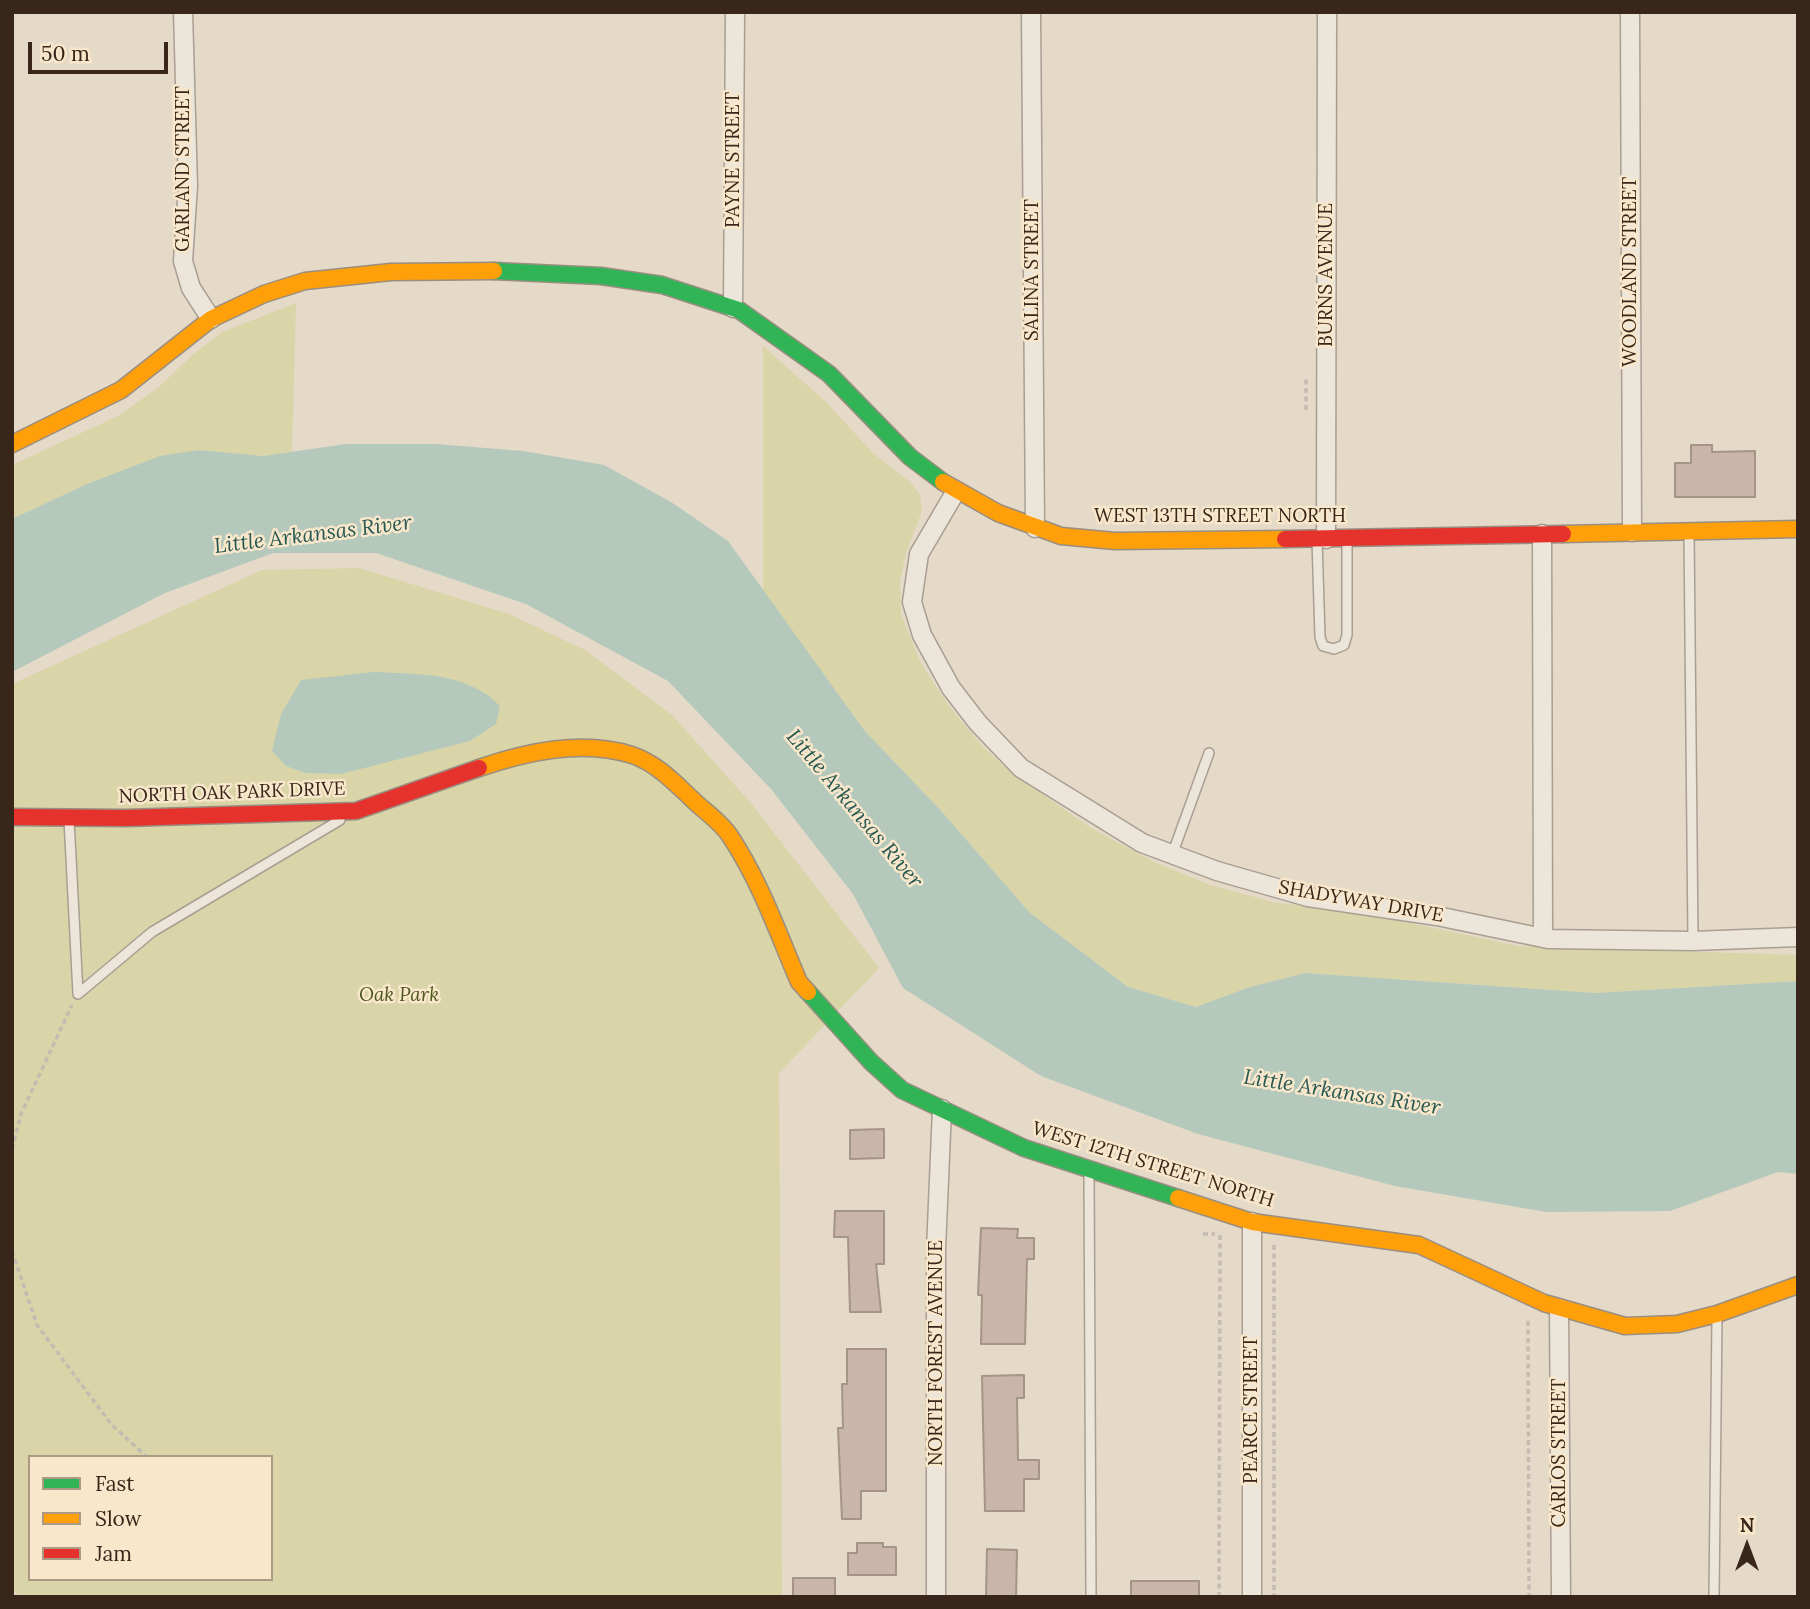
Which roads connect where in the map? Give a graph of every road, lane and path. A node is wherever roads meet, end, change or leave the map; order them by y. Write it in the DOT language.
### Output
graph roads {
  1 [pos="183,12"];
  2 [pos="735,12"];
  3 [pos="1031,12"];
  4 [pos="1327,12"];
  5 [pos="1630,12"];
  6 [pos="733,308"];
  7 [pos="211,319"];
  8 [pos="12,444"];
  9 [pos="956,491"];
  10 [pos="1035,528"];
  11 [pos="1798,529"];
  12 [pos="1689,531"];
  13 [pos="1632,533"];
  14 [pos="1542,534"];
  15 [pos="1346,538"];
  16 [pos="1322,539"];
  17 [pos="1209,753"];
  18 [pos="356,811"];
  19 [pos="12,817"];
  20 [pos="69,817"];
  21 [pos="1172,855"];
  22 [pos="1798,937"];
  23 [pos="1543,938"];
  24 [pos="1693,941"];
  25 [pos="78,993"];
  26 [pos="942,1109"];
  27 [pos="12,1149"];
  28 [pos="1089,1169"];
  29 [pos="1252,1230"];
  30 [pos="1203,1234"];
  31 [pos="1220,1234"];
  32 [pos="1285,1243"];
  33 [pos="12,1251"];
  34 [pos="1798,1286"];
  35 [pos="1559,1308"];
  36 [pos="1717,1314"];
  37 [pos="1520,1316"];
  38 [pos="1528,1321"];
  39 [pos="1534,1325"];
  40 [pos="145,1455"];
  41 [pos="936,1597"];
  42 [pos="1091,1597"];
  43 [pos="1219,1597"];
  44 [pos="1252,1597"];
  45 [pos="1274,1597"];
  46 [pos="1529,1597"];
  47 [pos="1561,1597"];
  48 [pos="1714,1597"];
  1 -- 7 [label="street, GARLAND STREET"];
  2 -- 6 [label="street, PAYNE STREET"];
  3 -- 10 [label="street, SALINA STREET"];
  4 -- 16 [label="street, BURNS AVENUE"];
  5 -- 13 [label="street, WOODLAND STREET"];
  6 -- 7 [label="street, WEST 13TH STREET NORTH"];
  6 -- 9 [label="street, WEST 13TH STREET NORTH"];
  7 -- 8 [label="street, WEST 13TH STREET NORTH"];
  9 -- 10 [label="street, WEST 13TH STREET NORTH"];
  9 -- 21 [label="street, SHADYWAY DRIVE"];
  10 -- 16 [label="street, WEST 13TH STREET NORTH"];
  11 -- 12 [label="street, WEST 13TH STREET NORTH"];
  12 -- 13 [label="street, WEST 13TH STREET NORTH"];
  12 -- 24 [label="lane"];
  13 -- 14 [label="street, WEST 13TH STREET NORTH"];
  14 -- 15 [label="street, WEST 13TH STREET NORTH"];
  14 -- 23 [label="street"];
  15 -- 16 [label="street, WEST 13TH STREET NORTH"];
  15 -- 16 [label="lane"];
  17 -- 21 [label="lane"];
  18 -- 20 [label="street, NORTH OAK PARK DRIVE"];
  18 -- 25 [label="lane"];
  18 -- 26 [label="street, NORTH OAK PARK DRIVE"];
  19 -- 20 [label="street, NORTH OAK PARK DRIVE"];
  20 -- 25 [label="lane"];
  21 -- 23 [label="street, SHADYWAY DRIVE"];
  22 -- 24 [label="street, SHADYWAY DRIVE"];
  23 -- 24 [label="street, SHADYWAY DRIVE"];
  25 -- 27 [label="path"];
  26 -- 28 [label="street, WEST 12TH STREET NORTH"];
  26 -- 41 [label="street, NORTH FOREST AVENUE"];
  28 -- 29 [label="street, WEST 12TH STREET NORTH"];
  28 -- 42 [label="lane"];
  29 -- 31 [label="path"];
  29 -- 35 [label="street, WEST 12TH STREET NORTH"];
  29 -- 44 [label="street, PEARCE STREET"];
  30 -- 31 [label="path"];
  31 -- 43 [label="path"];
  32 -- 45 [label="path"];
  33 -- 40 [label="path"];
  34 -- 36 [label="street, WEST 12TH STREET NORTH"];
  35 -- 36 [label="street, WEST 12TH STREET NORTH"];
  35 -- 47 [label="street, CARLOS STREET"];
  36 -- 48 [label="lane"];
  37 -- 38 [label="path"];
  38 -- 39 [label="path"];
  38 -- 46 [label="path"];
}
